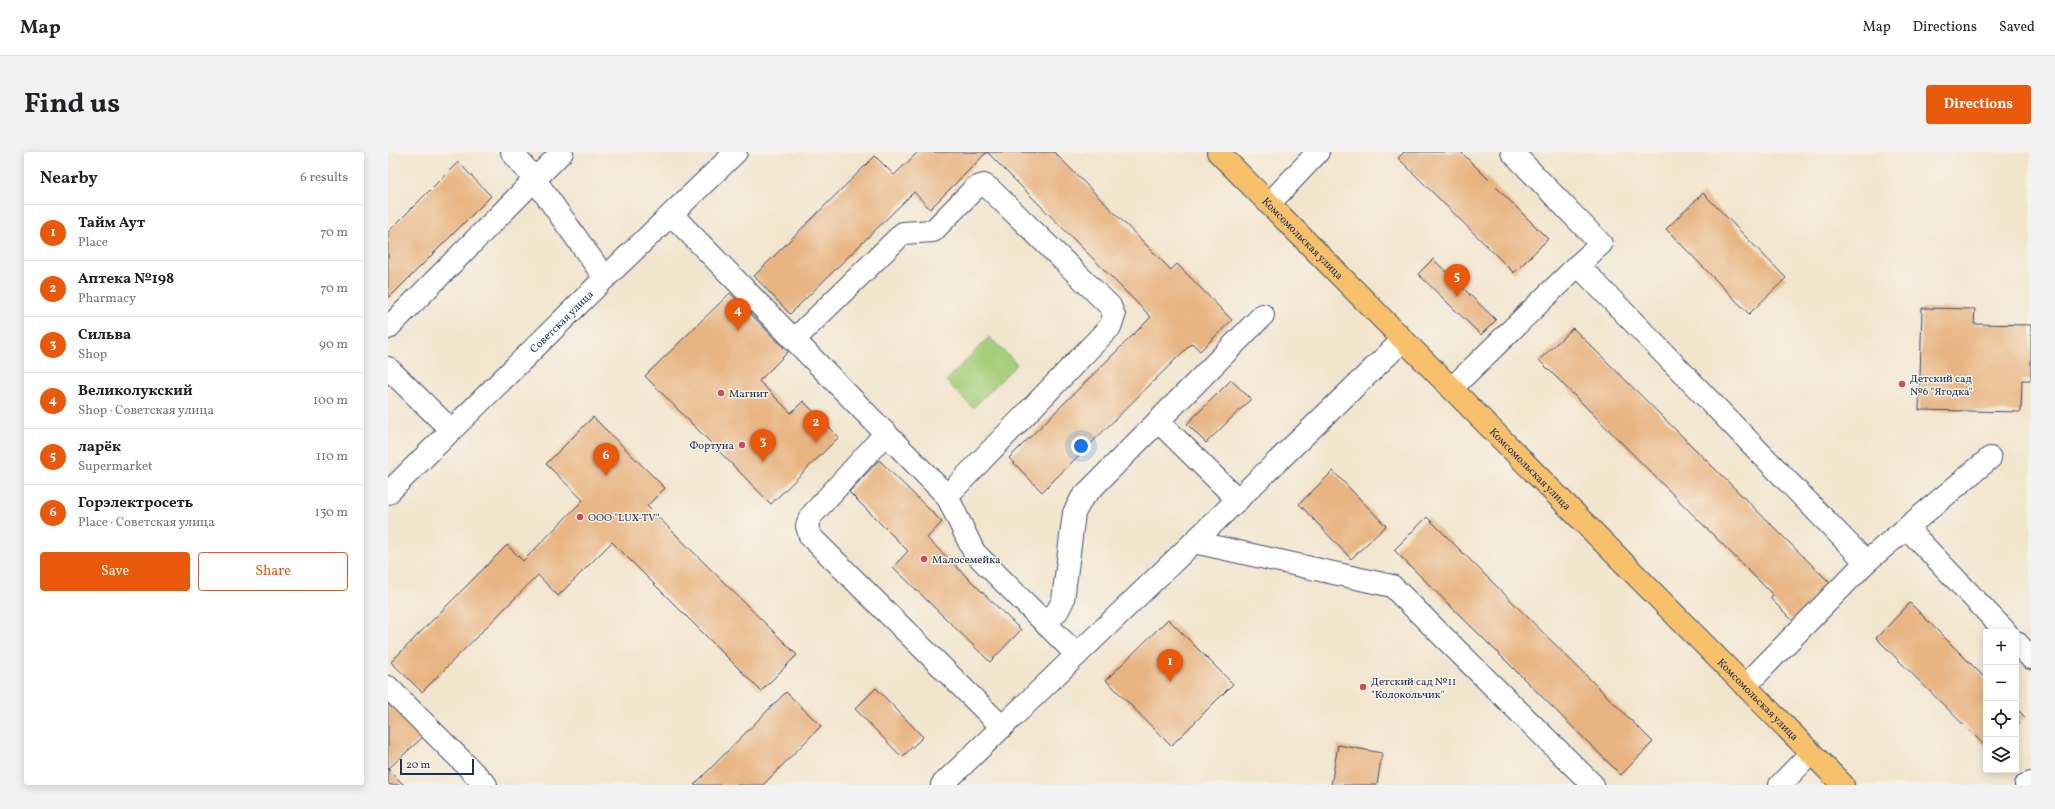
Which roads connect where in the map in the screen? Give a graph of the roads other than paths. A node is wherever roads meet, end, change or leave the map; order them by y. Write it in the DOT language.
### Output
graph roads {
  1 [pos="512,152"];
  2 [pos="562,152"];
  3 [pos="736,152"];
  4 [pos="1218,152"];
  5 [pos="1318,152"];
  6 [pos="1512,152"];
  7 [pos="535,180"];
  8 [pos="1269,204"];
  9 [pos="672,215"];
  10 [pos="1578,265"];
  11 [pos="605,278"];
  12 [pos="1263,315"];
  13 [pos="388,328"];
  14 [pos="795,339"];
  15 [pos="1403,340"];
  16 [pos="388,368"];
  17 [pos="1452,388"];
  18 [pos="1158,421"];
  19 [pos="451,430"];
  20 [pos="886,433"];
  21 [pos="1990,458"];
  22 [pos="388,493"];
  23 [pos="947,496"];
  24 [pos="1238,500"];
  25 [pos="1907,528"];
  26 [pos="1194,542"];
  27 [pos="1866,562"];
  28 [pos="1046,624"];
  29 [pos="2003,629"];
  30 [pos="2019,645"];
  31 [pos="1077,655"];
  32 [pos="2031,658"];
  33 [pos="1745,686"];
  34 [pos="388,688"];
  35 [pos="1002,727"];
  36 [pos="1811,753"];
  37 [pos="954,781"];
  38 [pos="2031,783"];
  39 [pos="486,785"];
  40 [pos="1593,785"];
  41 [pos="1780,785"];
  42 [pos="1842,785"];
  43 [pos="2026,785"];
  1 -- 7 [label="street"];
  2 -- 7 [label="street"];
  3 -- 9 [label="street, Советская улица"];
  4 -- 8 [label="main road, Комсомольская улица"];
  5 -- 8 [label="street"];
  6 -- 10 [label="street"];
  7 -- 11 [label="street"];
  7 -- 13 [label="street"];
  8 -- 15 [label="main road, Комсомольская улица"];
  9 -- 11 [label="street, Советская улица"];
  9 -- 14 [label="street"];
  10 -- 17 [label="street"];
  10 -- 27 [label="street"];
  11 -- 19 [label="street, Советская улица"];
  12 -- 18 [label="street"];
  14 -- 20 [label="street"];
  14 -- 23 [label="street"];
  15 -- 17 [label="main road, Комсомольская улица"];
  15 -- 24 [label="street"];
  16 -- 19 [label="street"];
  17 -- 33 [label="main road, Комсомольская улица"];
  18 -- 24 [label="street"];
  18 -- 28 [label="street"];
  19 -- 22 [label="street, Советская улица"];
  20 -- 23 [label="street"];
  20 -- 35 [label="street"];
  21 -- 25 [label="street"];
  23 -- 28 [label="street"];
  24 -- 26 [label="street"];
  25 -- 27 [label="street"];
  25 -- 29 [label="street"];
  26 -- 31 [label="street"];
  26 -- 40 [label="street"];
  27 -- 33 [label="street"];
  28 -- 31 [label="street"];
  30 -- 32 [label="street"];
  31 -- 35 [label="street"];
  33 -- 36 [label="main road, Комсомольская улица"];
  34 -- 39 [label="street"];
  35 -- 37 [label="street"];
  36 -- 41 [label="street"];
  36 -- 42 [label="main road, Комсомольская улица"];
  38 -- 43 [label="street"];
}
